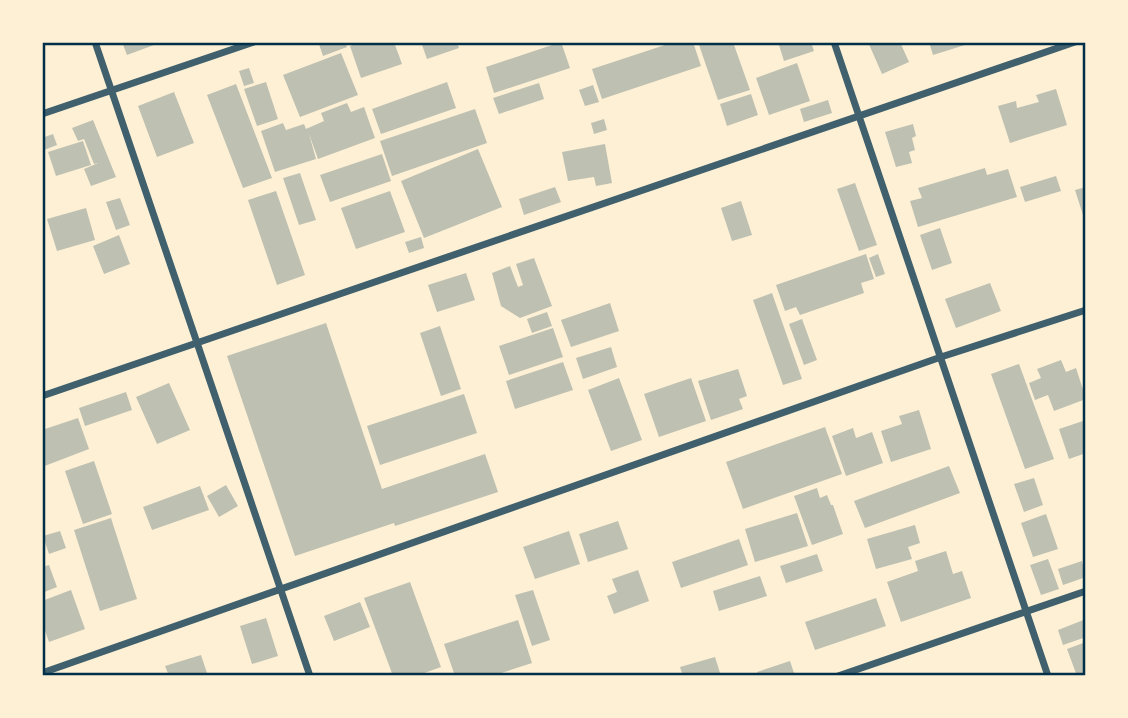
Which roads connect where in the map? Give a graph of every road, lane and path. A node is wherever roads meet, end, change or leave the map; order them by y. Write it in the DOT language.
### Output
graph roads {
  1 [pos="96,42"];
  2 [pos="254,42"];
  3 [pos="834,42"];
  4 [pos="1075,42"];
  5 [pos="112,90"];
  6 [pos="42,114"];
  7 [pos="860,116"];
  8 [pos="1086,310"];
  9 [pos="197,343"];
  10 [pos="941,358"];
  11 [pos="42,396"];
  12 [pos="281,590"];
  13 [pos="1086,591"];
  14 [pos="1026,611"];
  15 [pos="42,673"];
  16 [pos="310,676"];
  17 [pos="838,676"];
  18 [pos="1048,676"];
  1 -- 5 [label="street"];
  2 -- 5 [label="street"];
  3 -- 7 [label="street"];
  4 -- 7 [label="street"];
  5 -- 6 [label="street"];
  5 -- 9 [label="street"];
  7 -- 9 [label="street"];
  7 -- 10 [label="street"];
  8 -- 10 [label="street"];
  9 -- 11 [label="street"];
  9 -- 12 [label="street"];
  10 -- 12 [label="street"];
  10 -- 14 [label="street"];
  12 -- 15 [label="street"];
  12 -- 16 [label="street"];
  13 -- 14 [label="street"];
  14 -- 17 [label="street"];
  14 -- 18 [label="street"];
}
